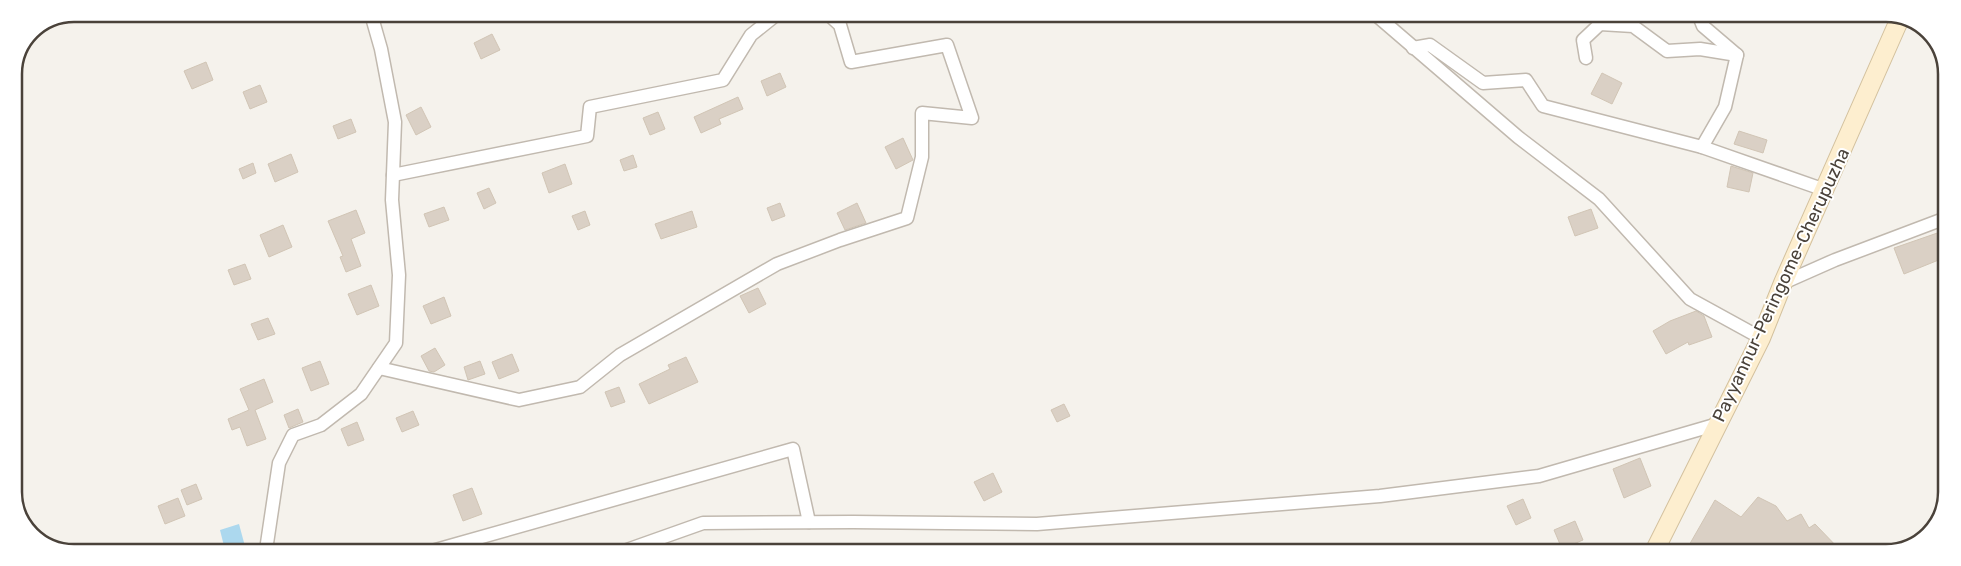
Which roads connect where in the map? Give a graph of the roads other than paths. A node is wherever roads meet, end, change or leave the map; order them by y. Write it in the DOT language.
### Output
graph roads {
  1 [pos="373,22"];
  2 [pos="766,22"];
  3 [pos="837,22"];
  4 [pos="1384,22"];
  5 [pos="1701,22"];
  6 [pos="1898,24"];
  7 [pos="1414,48"];
  8 [pos="1737,55"];
  9 [pos="1586,58"];
  10 [pos="1702,147"];
  11 [pos="393,175"];
  12 [pos="1825,190"];
  13 [pos="1938,221"];
  14 [pos="1783,282"];
  15 [pos="1761,338"];
  16 [pos="380,368"];
  17 [pos="1718,424"];
  18 [pos="809,522"];
  19 [pos="267,544"];
  20 [pos="457,544"];
  21 [pos="644,544"];
  22 [pos="1658,544"];
  1 -- 11 [label="street"];
  2 -- 11 [label="street"];
  3 -- 16 [label="street"];
  4 -- 7 [label="street"];
  5 -- 8 [label="street"];
  6 -- 12 [label="main road, Payyannur-Peringome-Cherupuzha"];
  7 -- 10 [label="street"];
  7 -- 15 [label="street"];
  8 -- 9 [label="street"];
  8 -- 10 [label="street"];
  10 -- 12 [label="street"];
  11 -- 16 [label="street"];
  12 -- 14 [label="main road, Payyannur-Peringome-Cherupuzha"];
  13 -- 14 [label="street"];
  14 -- 15 [label="main road, Payyannur-Peringome-Cherupuzha"];
  15 -- 17 [label="main road, Payyannur-Peringome-Cherupuzha"];
  16 -- 19 [label="street"];
  17 -- 18 [label="street"];
  17 -- 22 [label="main road, Payyannur-Peringome-Cherupuzha"];
  18 -- 20 [label="street"];
  18 -- 21 [label="street"];
}
